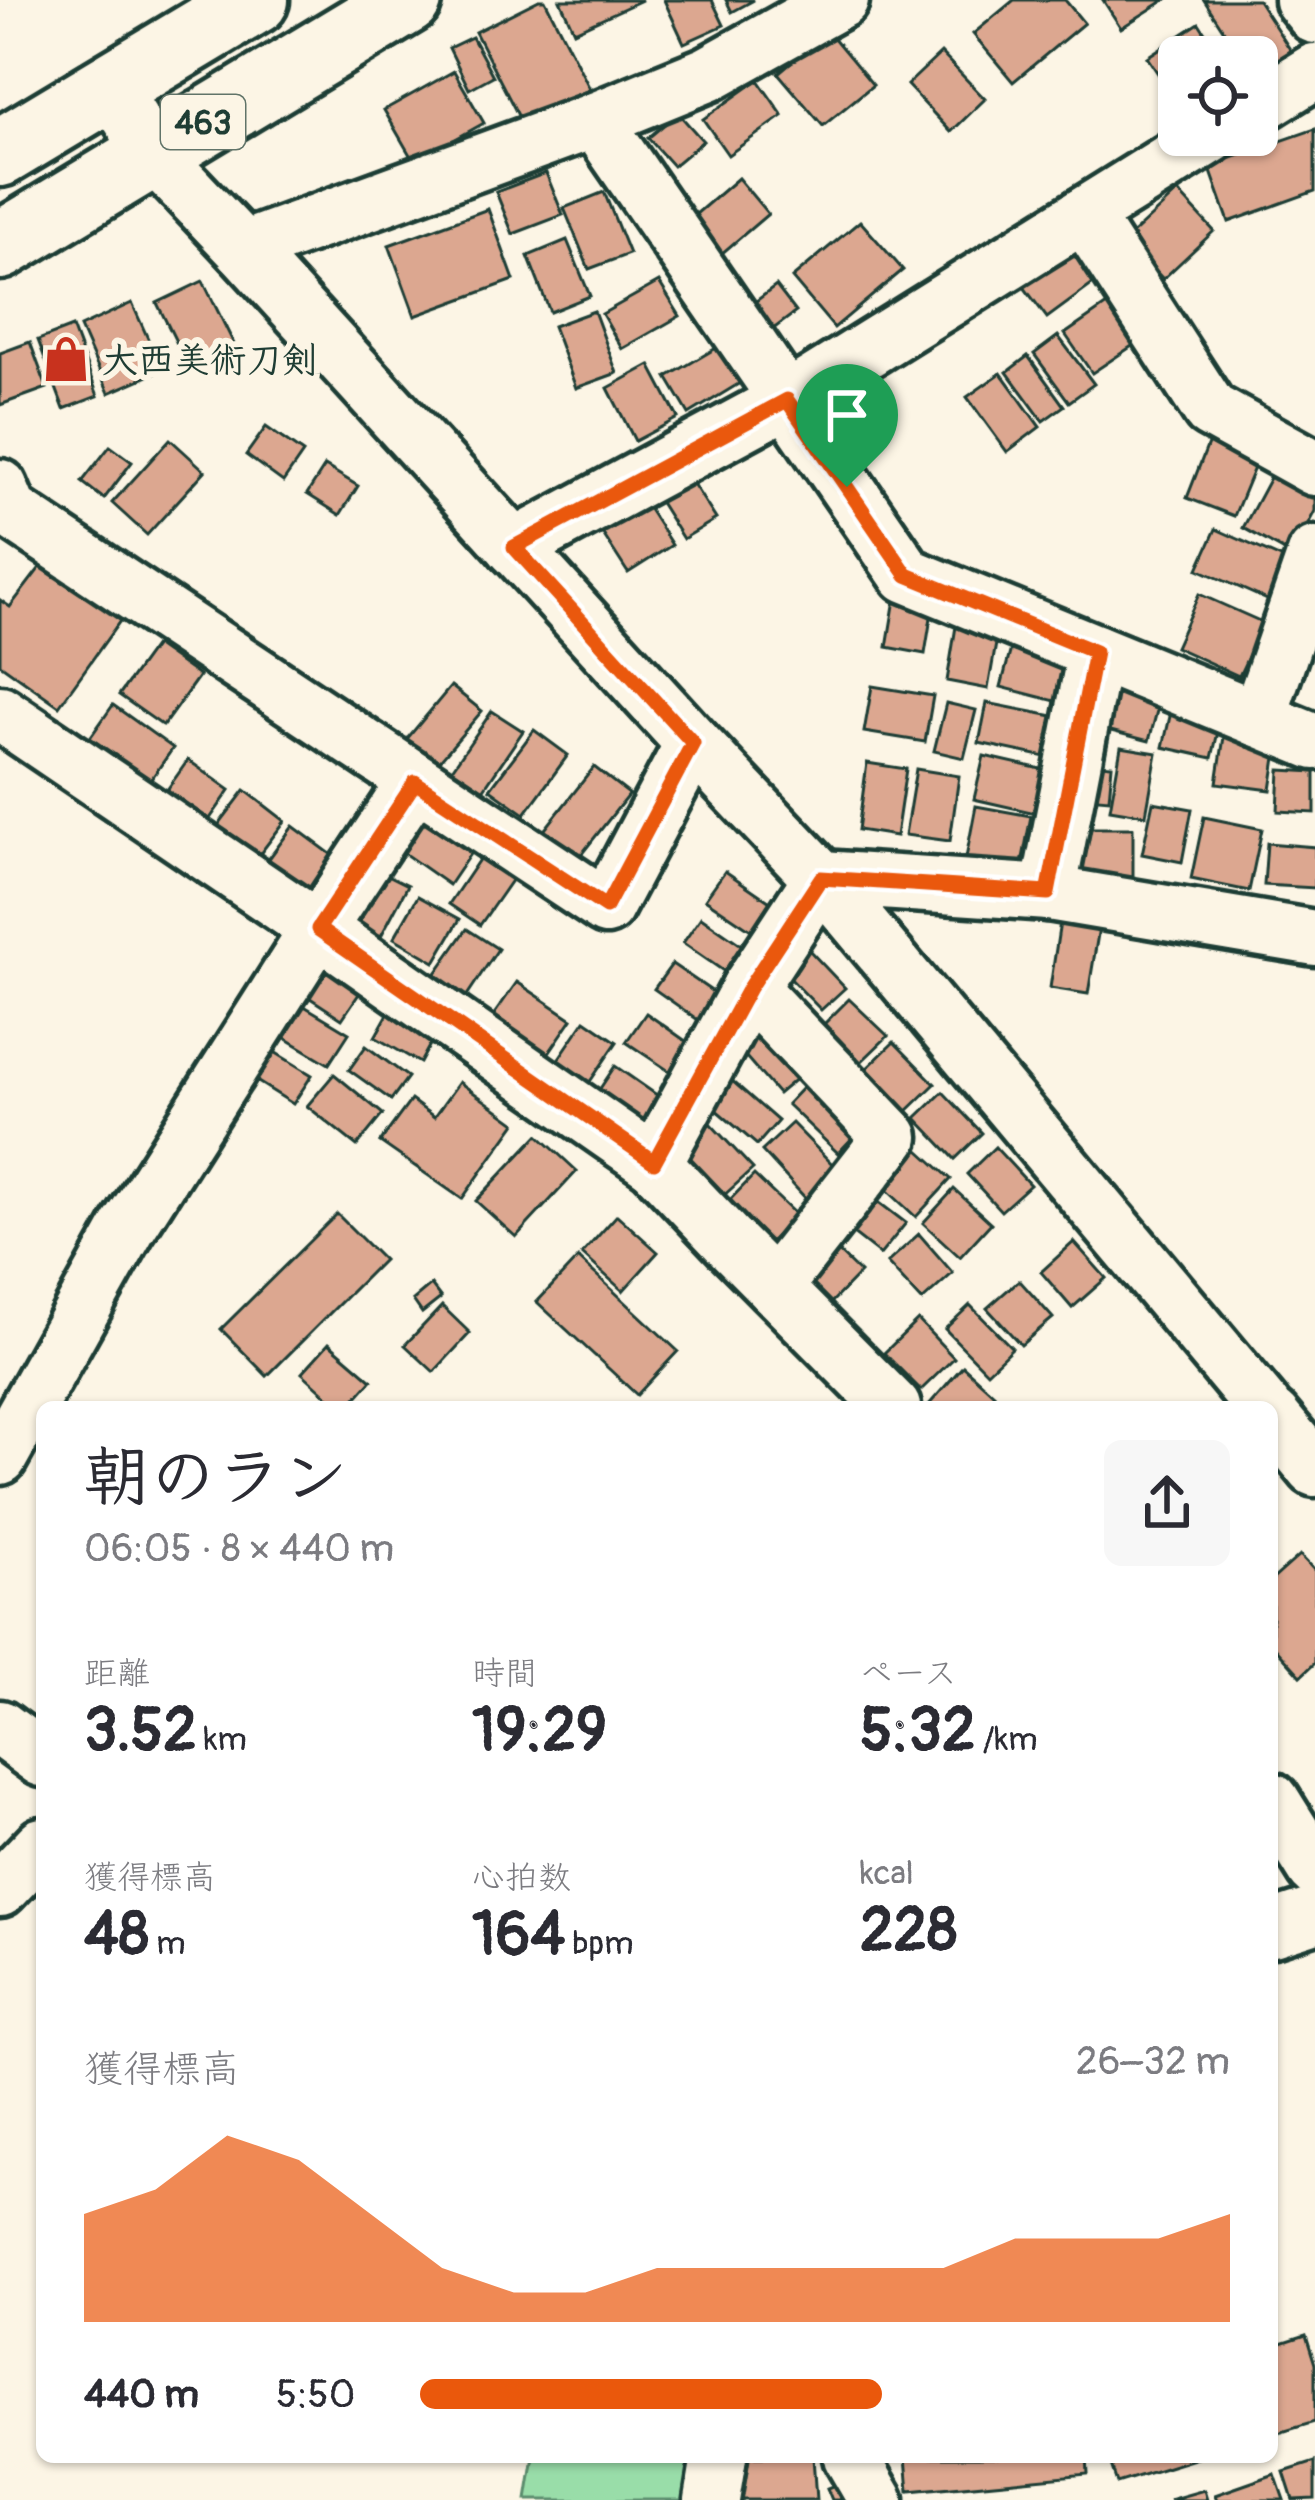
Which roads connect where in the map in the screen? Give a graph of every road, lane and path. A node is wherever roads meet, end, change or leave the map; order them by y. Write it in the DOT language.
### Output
graph roads {
  1 [pos="255,0"];
  2 [pos="407,0"];
  3 [pos="841,0"];
  4 [pos="1302,0"];
  5 [pos="1315,16"];
  6 [pos="1315,71"];
  7 [pos="110,86"];
  8 [pos="1278,94"];
  9 [pos="595,120"];
  10 [pos="0,153"];
  11 [pos="152,153"];
  12 [pos="1178,156"];
  13 [pos="1084,214"];
  14 [pos="0,246"];
  15 [pos="243,249"];
  16 [pos="787,400"];
  17 [pos="1315,468"];
  18 [pos="0,487"];
  19 [pos="514,547"];
  20 [pos="1315,554"];
  21 [pos="1095,652"];
  22 [pos="0,713"];
  23 [pos="1258,718"];
  24 [pos="1315,742"];
  25 [pos="693,743"];
  26 [pos="415,782"];
  27 [pos="821,878"];
  28 [pos="1048,893"];
  29 [pos="318,929"];
  30 [pos="1315,938"];
  31 [pos="749,988"];
  32 [pos="654,1162"];
  33 [pos="774,1287"];
  34 [pos="17,1379"];
  35 [pos="887,1401"];
  36 [pos="1258,1401"];
  37 [pos="1278,1425"];
  38 [pos="0,1457"];
  39 [pos="1315,1469"];
  40 [pos="0,1728"];
  41 [pos="36,1755"];
  42 [pos="1278,1810"];
  43 [pos="36,1851"];
  44 [pos="1315,1869"];
  45 [pos="0,1889"];
  46 [pos="1315,1915"];
  47 [pos="1278,1928"];
  48 [pos="718,2463"];
  49 [pos="854,2463"];
  50 [pos="712,2500"];
  51 [pos="876,2500"];
  1 -- 7 [label="highway, 463"];
  2 -- 11 [label="highway, 463"];
  3 -- 9 [label="street"];
  4 -- 5 [label="street"];
  6 -- 8 [label="street"];
  7 -- 10 [label="highway, 463"];
  7 -- 11 [label="street"];
  9 -- 15 [label="street"];
  9 -- 16 [label="street"];
  11 -- 14 [label="highway, 463"];
  11 -- 15 [label="street"];
  12 -- 13 [label="street"];
  13 -- 16 [label="street"];
  13 -- 17 [label="street"];
  15 -- 19 [label="street"];
  16 -- 19 [label="street"];
  16 -- 21 [label="street"];
  18 -- 26 [label="street"];
  19 -- 25 [label="street"];
  20 -- 23 [label="street"];
  21 -- 23 [label="street"];
  21 -- 28 [label="street"];
  22 -- 29 [label="street"];
  23 -- 24 [label="street"];
  25 -- 26 [label="street"];
  25 -- 27 [label="street"];
  26 -- 29 [label="street"];
  27 -- 28 [label="street"];
  27 -- 31 [label="street"];
  27 -- 36 [label="street"];
  28 -- 30 [label="street"];
  29 -- 32 [label="street"];
  29 -- 34 [label="street"];
  31 -- 32 [label="street"];
  31 -- 33 [label="street"];
  32 -- 33 [label="street"];
  33 -- 35 [label="street"];
  34 -- 38 [label="street"];
  37 -- 39 [label="street"];
  40 -- 41 [label="street"];
  42 -- 44 [label="street"];
  43 -- 45 [label="street"];
  46 -- 47 [label="street"];
  48 -- 50 [label="street"];
  49 -- 51 [label="street"];
}
